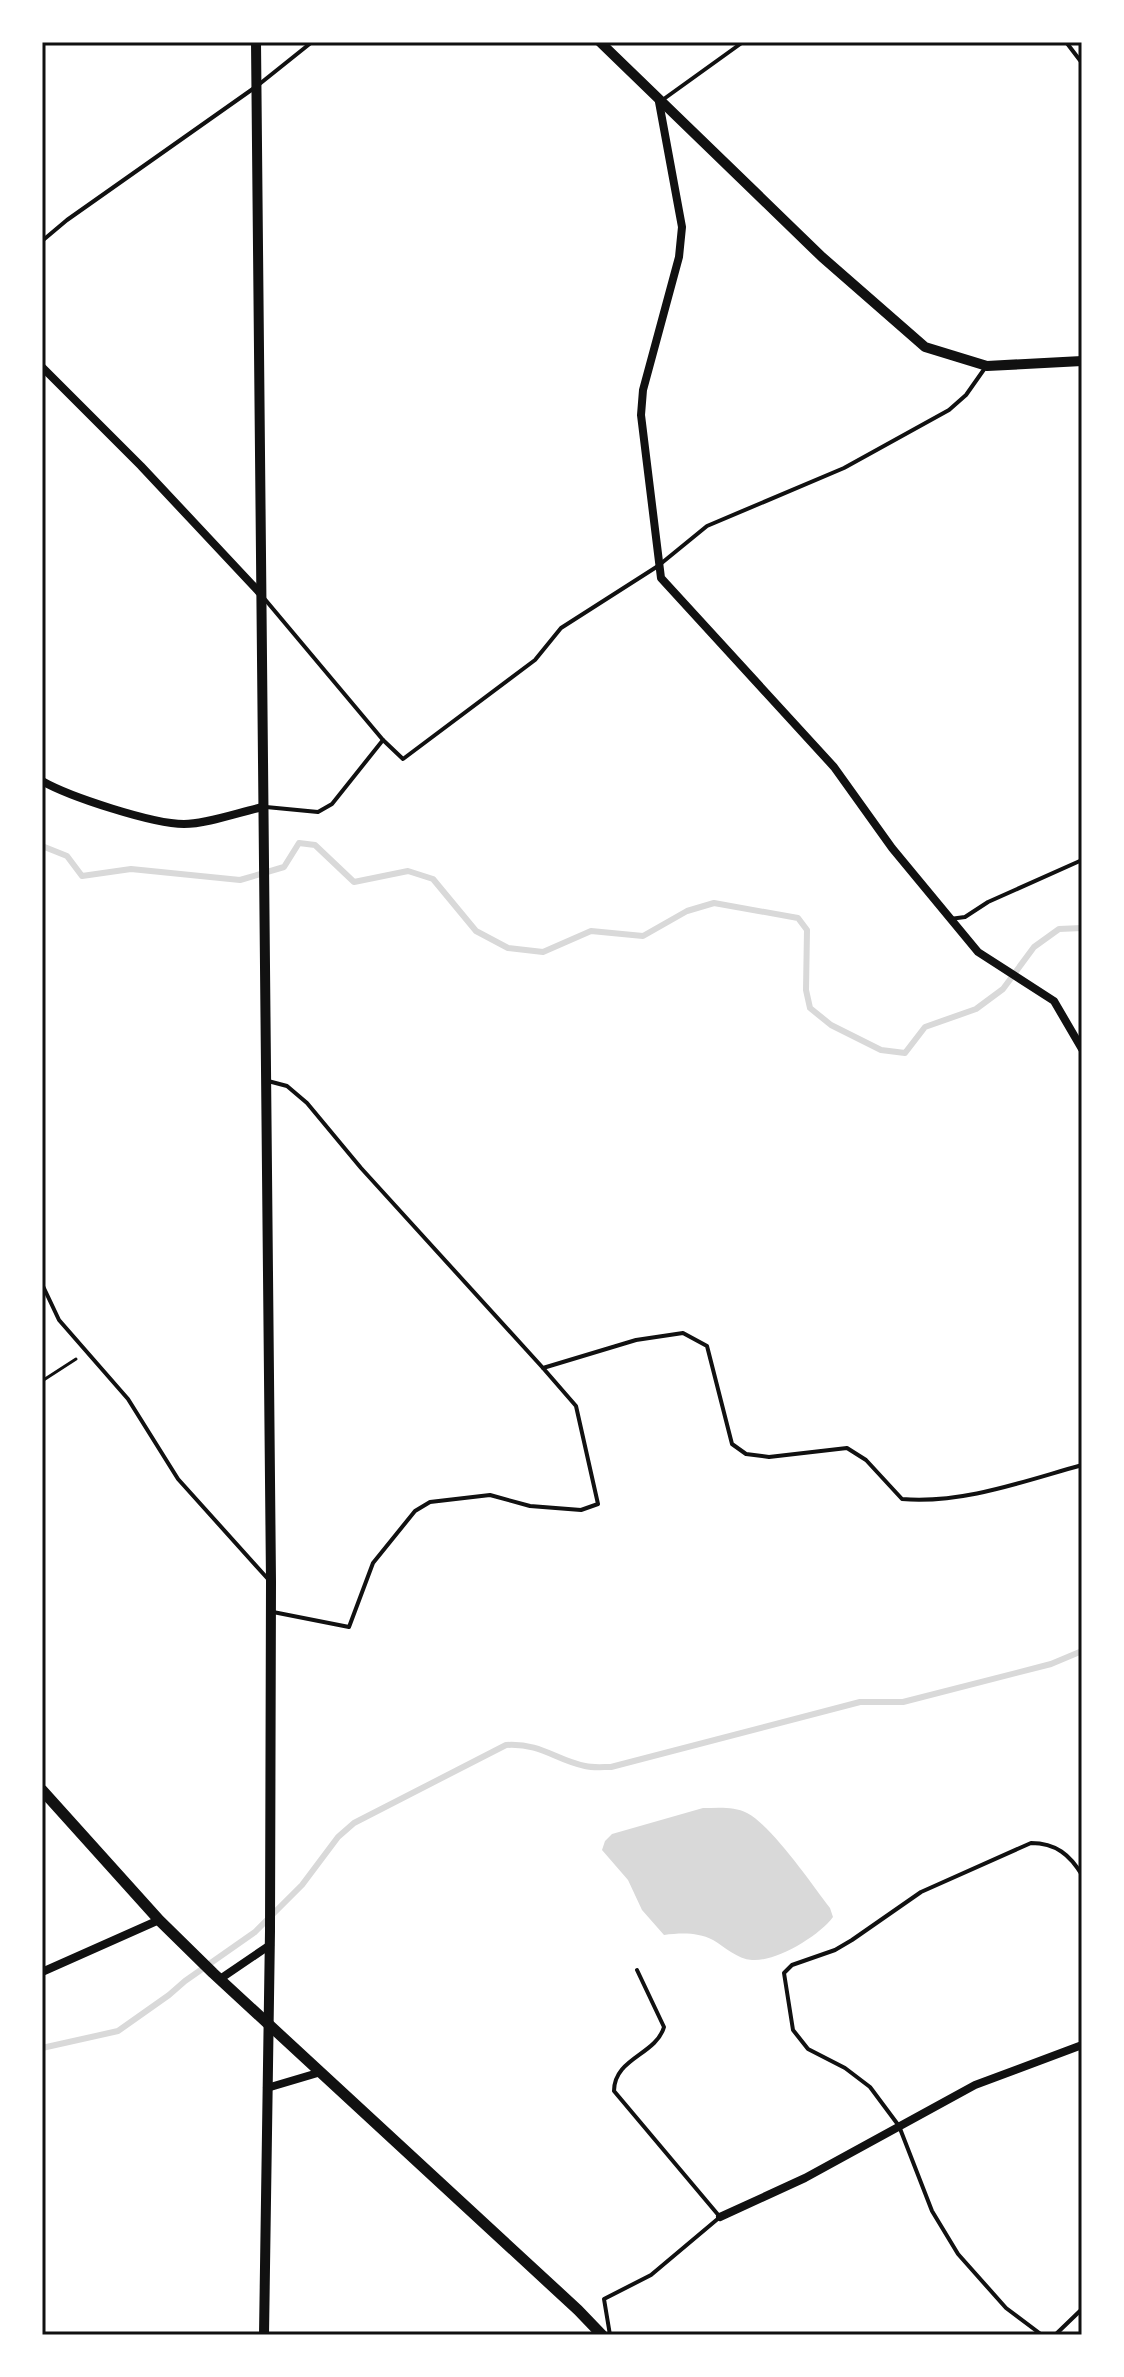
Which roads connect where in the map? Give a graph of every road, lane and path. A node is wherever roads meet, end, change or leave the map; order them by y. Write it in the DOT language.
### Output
graph roads {
  1 [pos="256,42"];
  2 [pos="312,42"];
  3 [pos="600,42"];
  4 [pos="743,42"];
  5 [pos="1066,42"];
  6 [pos="1082,63"];
  7 [pos="257,86"];
  8 [pos="659,102"];
  9 [pos="42,241"];
  10 [pos="1082,361"];
  11 [pos="987,366"];
  12 [pos="42,367"];
  13 [pos="658,566"];
  14 [pos="260,593"];
  15 [pos="383,740"];
  16 [pos="42,781"];
  17 [pos="263,807"];
  18 [pos="1082,860"];
  19 [pos="949,919"];
  20 [pos="1082,1049"];
  21 [pos="268,1081"];
  22 [pos="42,1284"];
  23 [pos="85,1352"];
  24 [pos="543,1368"];
  25 [pos="42,1381"];
  26 [pos="1082,1465"];
  27 [pos="271,1582"];
  28 [pos="271,1612"];
  29 [pos="42,1790"];
  30 [pos="1082,1875"];
  31 [pos="159,1920"];
  32 [pos="270,1945"];
  33 [pos="637,1970"];
  34 [pos="42,1972"];
  35 [pos="216,1976"];
  36 [pos="267,2022"];
  37 [pos="1082,2045"];
  38 [pos="321,2072"];
  39 [pos="267,2088"];
  40 [pos="899,2126"];
  41 [pos="720,2217"];
  42 [pos="1082,2309"];
  43 [pos="264,2335"];
  44 [pos="602,2335"];
  45 [pos="610,2335"];
  46 [pos="1042,2335"];
  47 [pos="1055,2335"];
  1 -- 7 [label="street"];
  2 -- 7 [label="lane"];
  3 -- 8 [label="street"];
  4 -- 8 [label="lane"];
  5 -- 6 [label="lane"];
  7 -- 9 [label="lane"];
  7 -- 14 [label="street"];
  8 -- 11 [label="street"];
  8 -- 13 [label="street"];
  10 -- 11 [label="street"];
  11 -- 13 [label="lane"];
  12 -- 14 [label="street"];
  13 -- 15 [label="lane"];
  13 -- 19 [label="street"];
  14 -- 15 [label="lane"];
  14 -- 17 [label="street"];
  15 -- 17 [label="lane"];
  16 -- 17 [label="street"];
  17 -- 21 [label="street"];
  18 -- 19 [label="lane"];
  19 -- 20 [label="street"];
  21 -- 24 [label="lane"];
  21 -- 27 [label="street"];
  22 -- 23 [label="lane"];
  23 -- 25 [label="path"];
  23 -- 27 [label="lane"];
  24 -- 26 [label="lane"];
  24 -- 28 [label="lane"];
  27 -- 28 [label="street"];
  28 -- 32 [label="street"];
  29 -- 31 [label="main road"];
  30 -- 40 [label="lane"];
  31 -- 34 [label="street"];
  31 -- 35 [label="main road"];
  32 -- 35 [label="street"];
  32 -- 36 [label="street"];
  33 -- 41 [label="lane"];
  35 -- 36 [label="main road"];
  36 -- 38 [label="main road"];
  36 -- 39 [label="street"];
  37 -- 40 [label="street"];
  38 -- 39 [label="street"];
  38 -- 44 [label="main road"];
  39 -- 43 [label="street"];
  40 -- 41 [label="street"];
  40 -- 46 [label="lane"];
  41 -- 45 [label="lane"];
  42 -- 47 [label="lane"];
}
